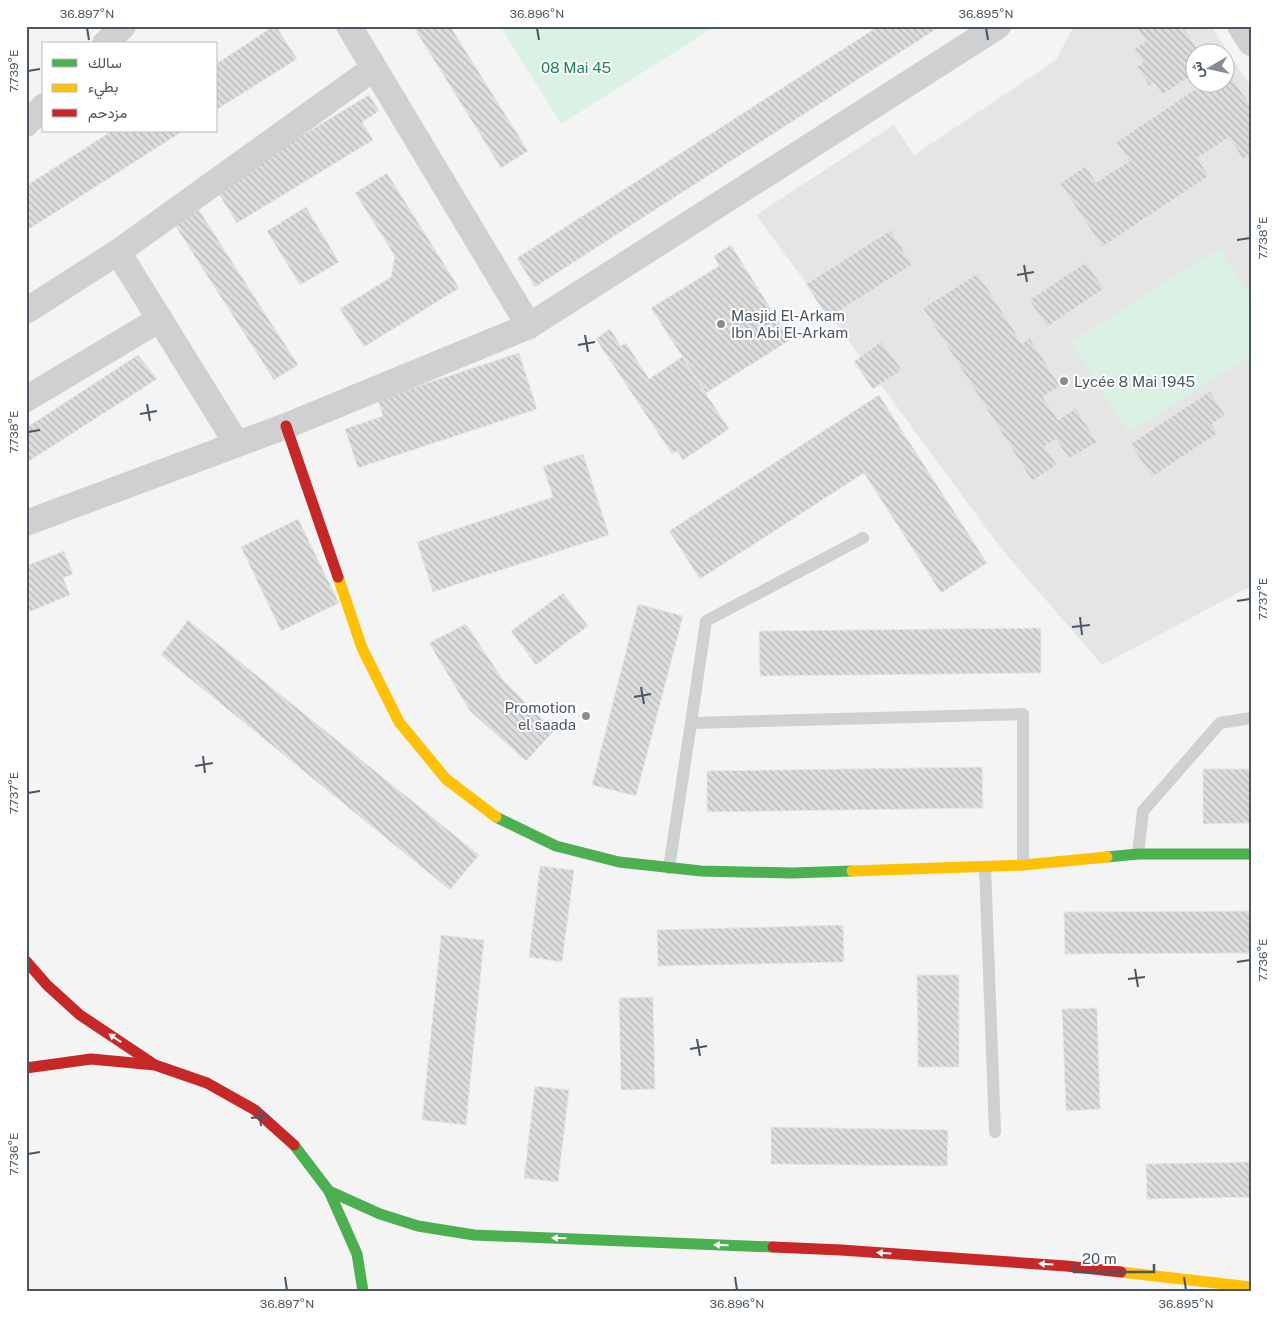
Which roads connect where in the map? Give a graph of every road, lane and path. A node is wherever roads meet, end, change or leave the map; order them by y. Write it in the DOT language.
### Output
graph roads {
  1 [pos="122,26"];
  2 [pos="349,26"];
  3 [pos="998,26"];
  4 [pos="1240,26"];
  5 [pos="107,42"];
  6 [pos="1251,42"];
  7 [pos="374,68"];
  8 [pos="42,108"];
  9 [pos="26,124"];
  10 [pos="118,252"];
  11 [pos="26,311"];
  12 [pos="160,318"];
  13 [pos="529,326"];
  14 [pos="26,399"];
  15 [pos="286,426"];
  16 [pos="237,444"];
  17 [pos="26,523"];
  18 [pos="863,538"];
  19 [pos="1251,718"];
  20 [pos="691,723"];
  21 [pos="1138,854"];
  22 [pos="1251,854"];
  23 [pos="1023,865"];
  24 [pos="985,867"];
  25 [pos="669,868"];
  26 [pos="26,961"];
  27 [pos="155,1065"];
  28 [pos="26,1068"];
  29 [pos="995,1132"];
  30 [pos="329,1191"];
  31 [pos="1251,1287"];
  32 [pos="363,1291"];
  1 -- 5 [label="street"];
  2 -- 7 [label="street"];
  3 -- 13 [label="street"];
  4 -- 6 [label="street"];
  7 -- 10 [label="street"];
  7 -- 13 [label="street"];
  8 -- 9 [label="street"];
  10 -- 11 [label="street"];
  10 -- 12 [label="street"];
  12 -- 14 [label="street"];
  12 -- 16 [label="street"];
  13 -- 15 [label="street"];
  15 -- 16 [label="street"];
  15 -- 25 [label="main road"];
  16 -- 17 [label="street"];
  18 -- 20 [label="lane"];
  19 -- 21 [label="lane"];
  20 -- 23 [label="lane"];
  20 -- 25 [label="lane"];
  21 -- 22 [label="main road"];
  21 -- 23 [label="main road"];
  23 -- 24 [label="main road"];
  24 -- 25 [label="main road"];
  24 -- 29 [label="lane"];
  27 -- 26 [label="main road, one-way"];
  27 -- 28 [label="main road"];
  27 -- 30 [label="main road"];
  31 -- 30 [label="main road, one-way"];
  30 -- 32 [label="main road"];
}
